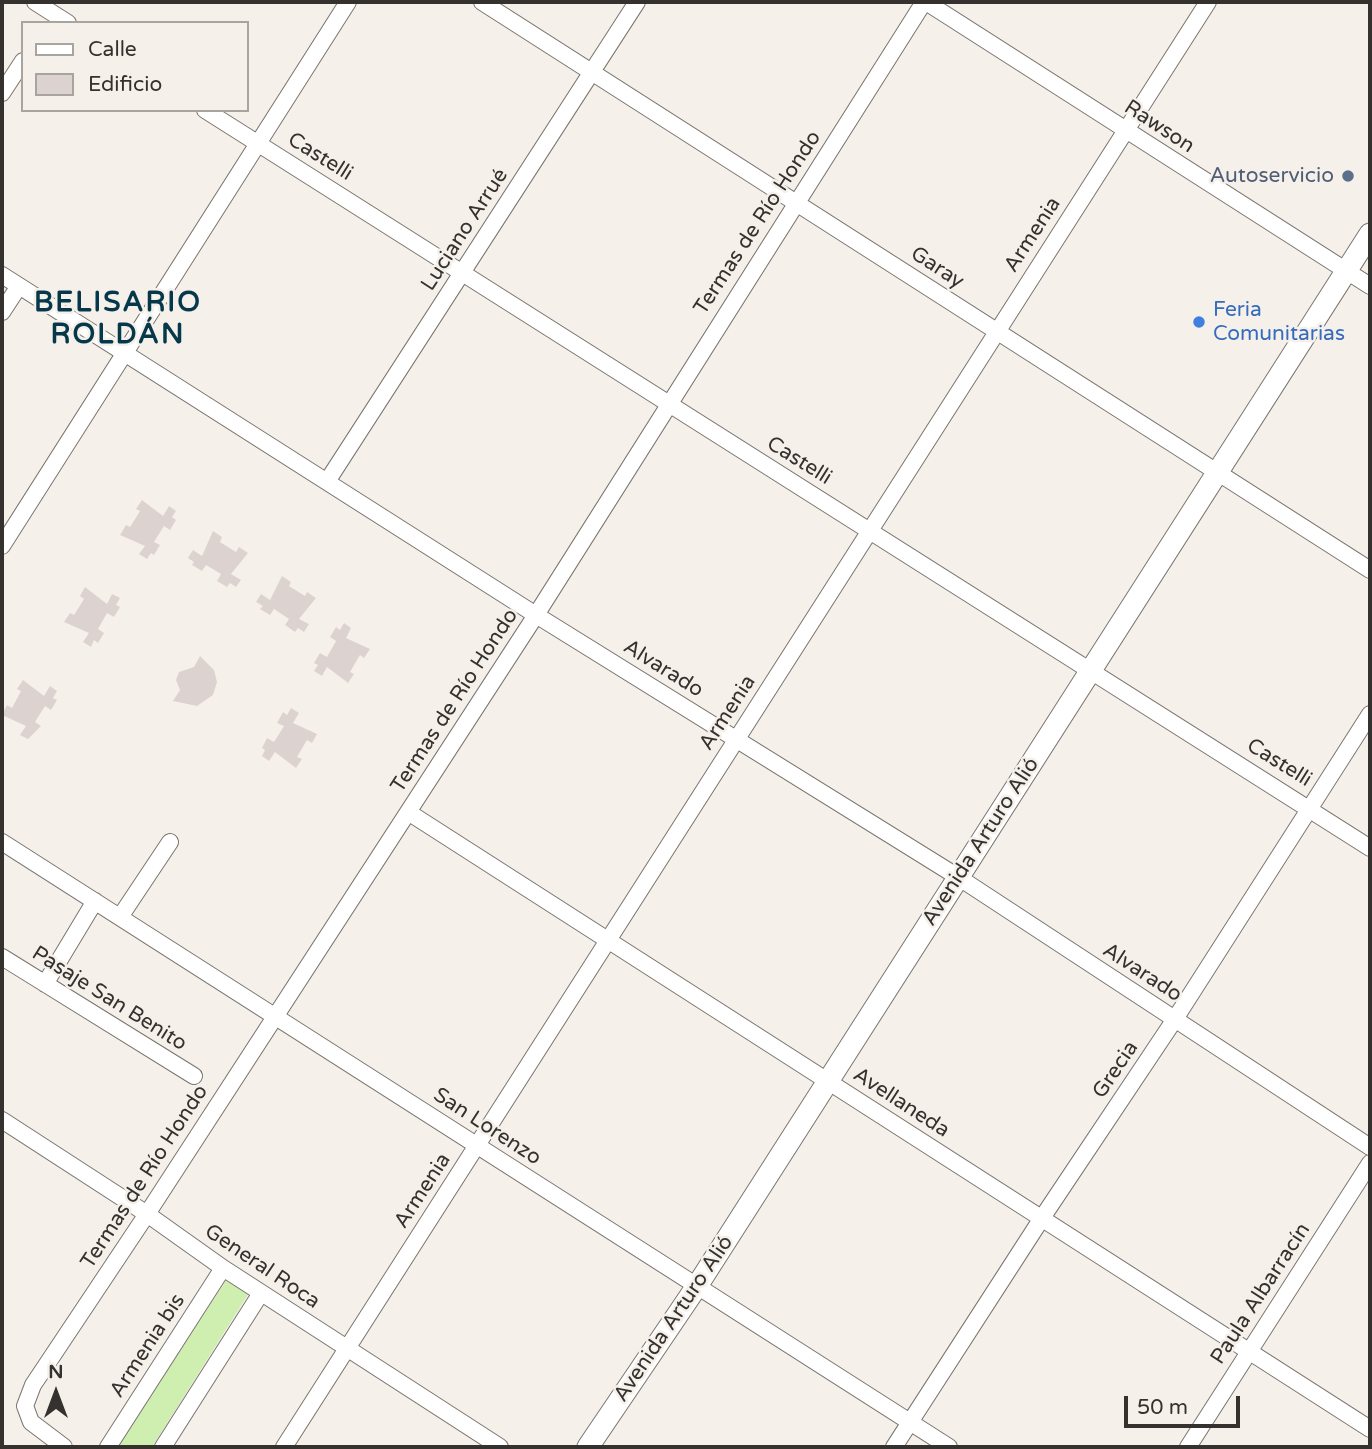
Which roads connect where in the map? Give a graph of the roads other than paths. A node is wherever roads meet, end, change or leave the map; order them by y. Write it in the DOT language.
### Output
graph roads {
  1 [pos="35,2"];
  2 [pos="348,2"];
  3 [pos="482,2"];
  4 [pos="637,2"];
  5 [pos="925,2"];
  6 [pos="1208,2"];
  7 [pos="55,13"];
  8 [pos="21,64"];
  9 [pos="593,72"];
  10 [pos="2,93"];
  11 [pos="208,112"];
  12 [pos="1126,130"];
  13 [pos="258,144"];
  14 [pos="796,203"];
  15 [pos="1370,234"];
  16 [pos="464,271"];
  17 [pos="1346,271"];
  18 [pos="2,275"];
  19 [pos="19,286"];
  20 [pos="1370,286"];
  21 [pos="2,312"];
  22 [pos="997,331"];
  23 [pos="124,353"];
  24 [pos="668,403"];
  25 [pos="1218,472"];
  26 [pos="328,480"];
  27 [pos="869,531"];
  28 [pos="2,545"];
  29 [pos="1370,570"];
  30 [pos="536,615"];
  31 [pos="1091,671"];
  32 [pos="1370,714"];
  33 [pos="736,739"];
  34 [pos="1311,807"];
  35 [pos="408,812"];
  36 [pos="2,842"];
  37 [pos="170,842"];
  38 [pos="1370,848"];
  39 [pos="958,877"];
  40 [pos="95,901"];
  41 [pos="120,917"];
  42 [pos="608,940"];
  43 [pos="2,957"];
  44 [pos="45,984"];
  45 [pos="275,1016"];
  46 [pos="1175,1019"];
  47 [pos="194,1076"];
  48 [pos="828,1081"];
  49 [pos="2,1120"];
  50 [pos="477,1145"];
  51 [pos="1370,1147"];
  52 [pos="1370,1163"];
  53 [pos="148,1214"];
  54 [pos="1042,1218"];
  55 [pos="223,1268"];
  56 [pos="697,1286"];
  57 [pos="261,1293"];
  58 [pos="347,1348"];
  59 [pos="1249,1351"];
  60 [pos="910,1422"];
  61 [pos="1370,1429"];
  62 [pos="64,1447"];
  63 [pos="108,1447"];
  64 [pos="163,1447"];
  65 [pos="284,1447"];
  66 [pos="500,1447"];
  67 [pos="588,1447"];
  68 [pos="894,1447"];
  69 [pos="949,1447"];
  70 [pos="1188,1447"];
  1 -- 7 [label="street"];
  2 -- 13 [label="street"];
  3 -- 9 [label="street, Garay"];
  4 -- 9 [label="street, Luciano Arrué"];
  5 -- 12 [label="street, Rawson"];
  5 -- 14 [label="street, Termas de Río Hondo"];
  6 -- 12 [label="street, Armenia"];
  8 -- 10 [label="street"];
  9 -- 14 [label="street, Garay"];
  9 -- 16 [label="street, Luciano Arrué"];
  11 -- 13 [label="street, Castelli"];
  12 -- 17 [label="street, Rawson"];
  12 -- 22 [label="street, Armenia"];
  13 -- 16 [label="street, Castelli"];
  13 -- 23 [label="street"];
  14 -- 22 [label="street, Garay"];
  14 -- 24 [label="street, Termas de Río Hondo"];
  15 -- 17 [label="main road, Avenida Arturo Alió"];
  16 -- 24 [label="street, Castelli"];
  16 -- 26 [label="street, Luciano Arrué"];
  17 -- 20 [label="street, Rawson"];
  17 -- 25 [label="main road, Avenida Arturo Alió"];
  18 -- 19 [label="street, Alvarado"];
  19 -- 21 [label="street"];
  19 -- 23 [label="street, Alvarado"];
  22 -- 25 [label="street, Garay"];
  22 -- 27 [label="street, Armenia"];
  23 -- 26 [label="street, Alvarado"];
  23 -- 28 [label="street"];
  24 -- 27 [label="street, Castelli"];
  24 -- 30 [label="street, Termas de Río Hondo"];
  25 -- 29 [label="street, Garay"];
  25 -- 31 [label="main road, Avenida Arturo Alió"];
  26 -- 30 [label="street, Alvarado"];
  27 -- 31 [label="street, Castelli"];
  27 -- 33 [label="street, Armenia"];
  30 -- 33 [label="street, Alvarado"];
  30 -- 35 [label="street, Termas de Río Hondo"];
  31 -- 34 [label="street, Castelli"];
  31 -- 39 [label="main road, Avenida Arturo Alió"];
  32 -- 34 [label="street, Grecia"];
  33 -- 39 [label="street, Alvarado"];
  33 -- 42 [label="street, Armenia"];
  34 -- 38 [label="street, Castelli"];
  34 -- 46 [label="street, Grecia"];
  35 -- 42 [label="street, Avellaneda"];
  35 -- 45 [label="street, Termas de Río Hondo"];
  36 -- 40 [label="street, San Lorenzo"];
  37 -- 41 [label="street"];
  39 -- 46 [label="street, Alvarado"];
  39 -- 48 [label="main road, Avenida Arturo Alió"];
  40 -- 41 [label="street, San Lorenzo"];
  40 -- 44 [label="street"];
  41 -- 45 [label="street, San Lorenzo"];
  42 -- 48 [label="street, Avellaneda"];
  42 -- 50 [label="street, Armenia"];
  43 -- 44 [label="street, Pasaje San Benito"];
  44 -- 47 [label="street, Pasaje San Benito"];
  45 -- 50 [label="street, San Lorenzo"];
  45 -- 53 [label="street, Termas de Río Hondo"];
  46 -- 51 [label="street, Alvarado"];
  46 -- 54 [label="street, Grecia"];
  48 -- 54 [label="street, Avellaneda"];
  48 -- 56 [label="main road, Avenida Arturo Alió"];
  49 -- 53 [label="street, General Roca"];
  50 -- 56 [label="street, San Lorenzo"];
  50 -- 58 [label="street, Armenia"];
  52 -- 59 [label="street, Paula Albarracín"];
  53 -- 55 [label="street, General Roca"];
  53 -- 62 [label="street, Termas de Río Hondo"];
  54 -- 59 [label="street, Avellaneda"];
  54 -- 60 [label="street, Grecia"];
  55 -- 57 [label="street, General Roca"];
  55 -- 63 [label="street, Armenia bis"];
  56 -- 60 [label="street, San Lorenzo"];
  56 -- 67 [label="main road, Avenida Arturo Alió"];
  57 -- 58 [label="street, General Roca"];
  57 -- 64 [label="street"];
  58 -- 65 [label="street, Armenia"];
  58 -- 66 [label="street, General Roca"];
  59 -- 61 [label="street, Avellaneda"];
  59 -- 70 [label="street, Paula Albarracín"];
  60 -- 68 [label="street, Grecia"];
  60 -- 69 [label="street, San Lorenzo"];
}
